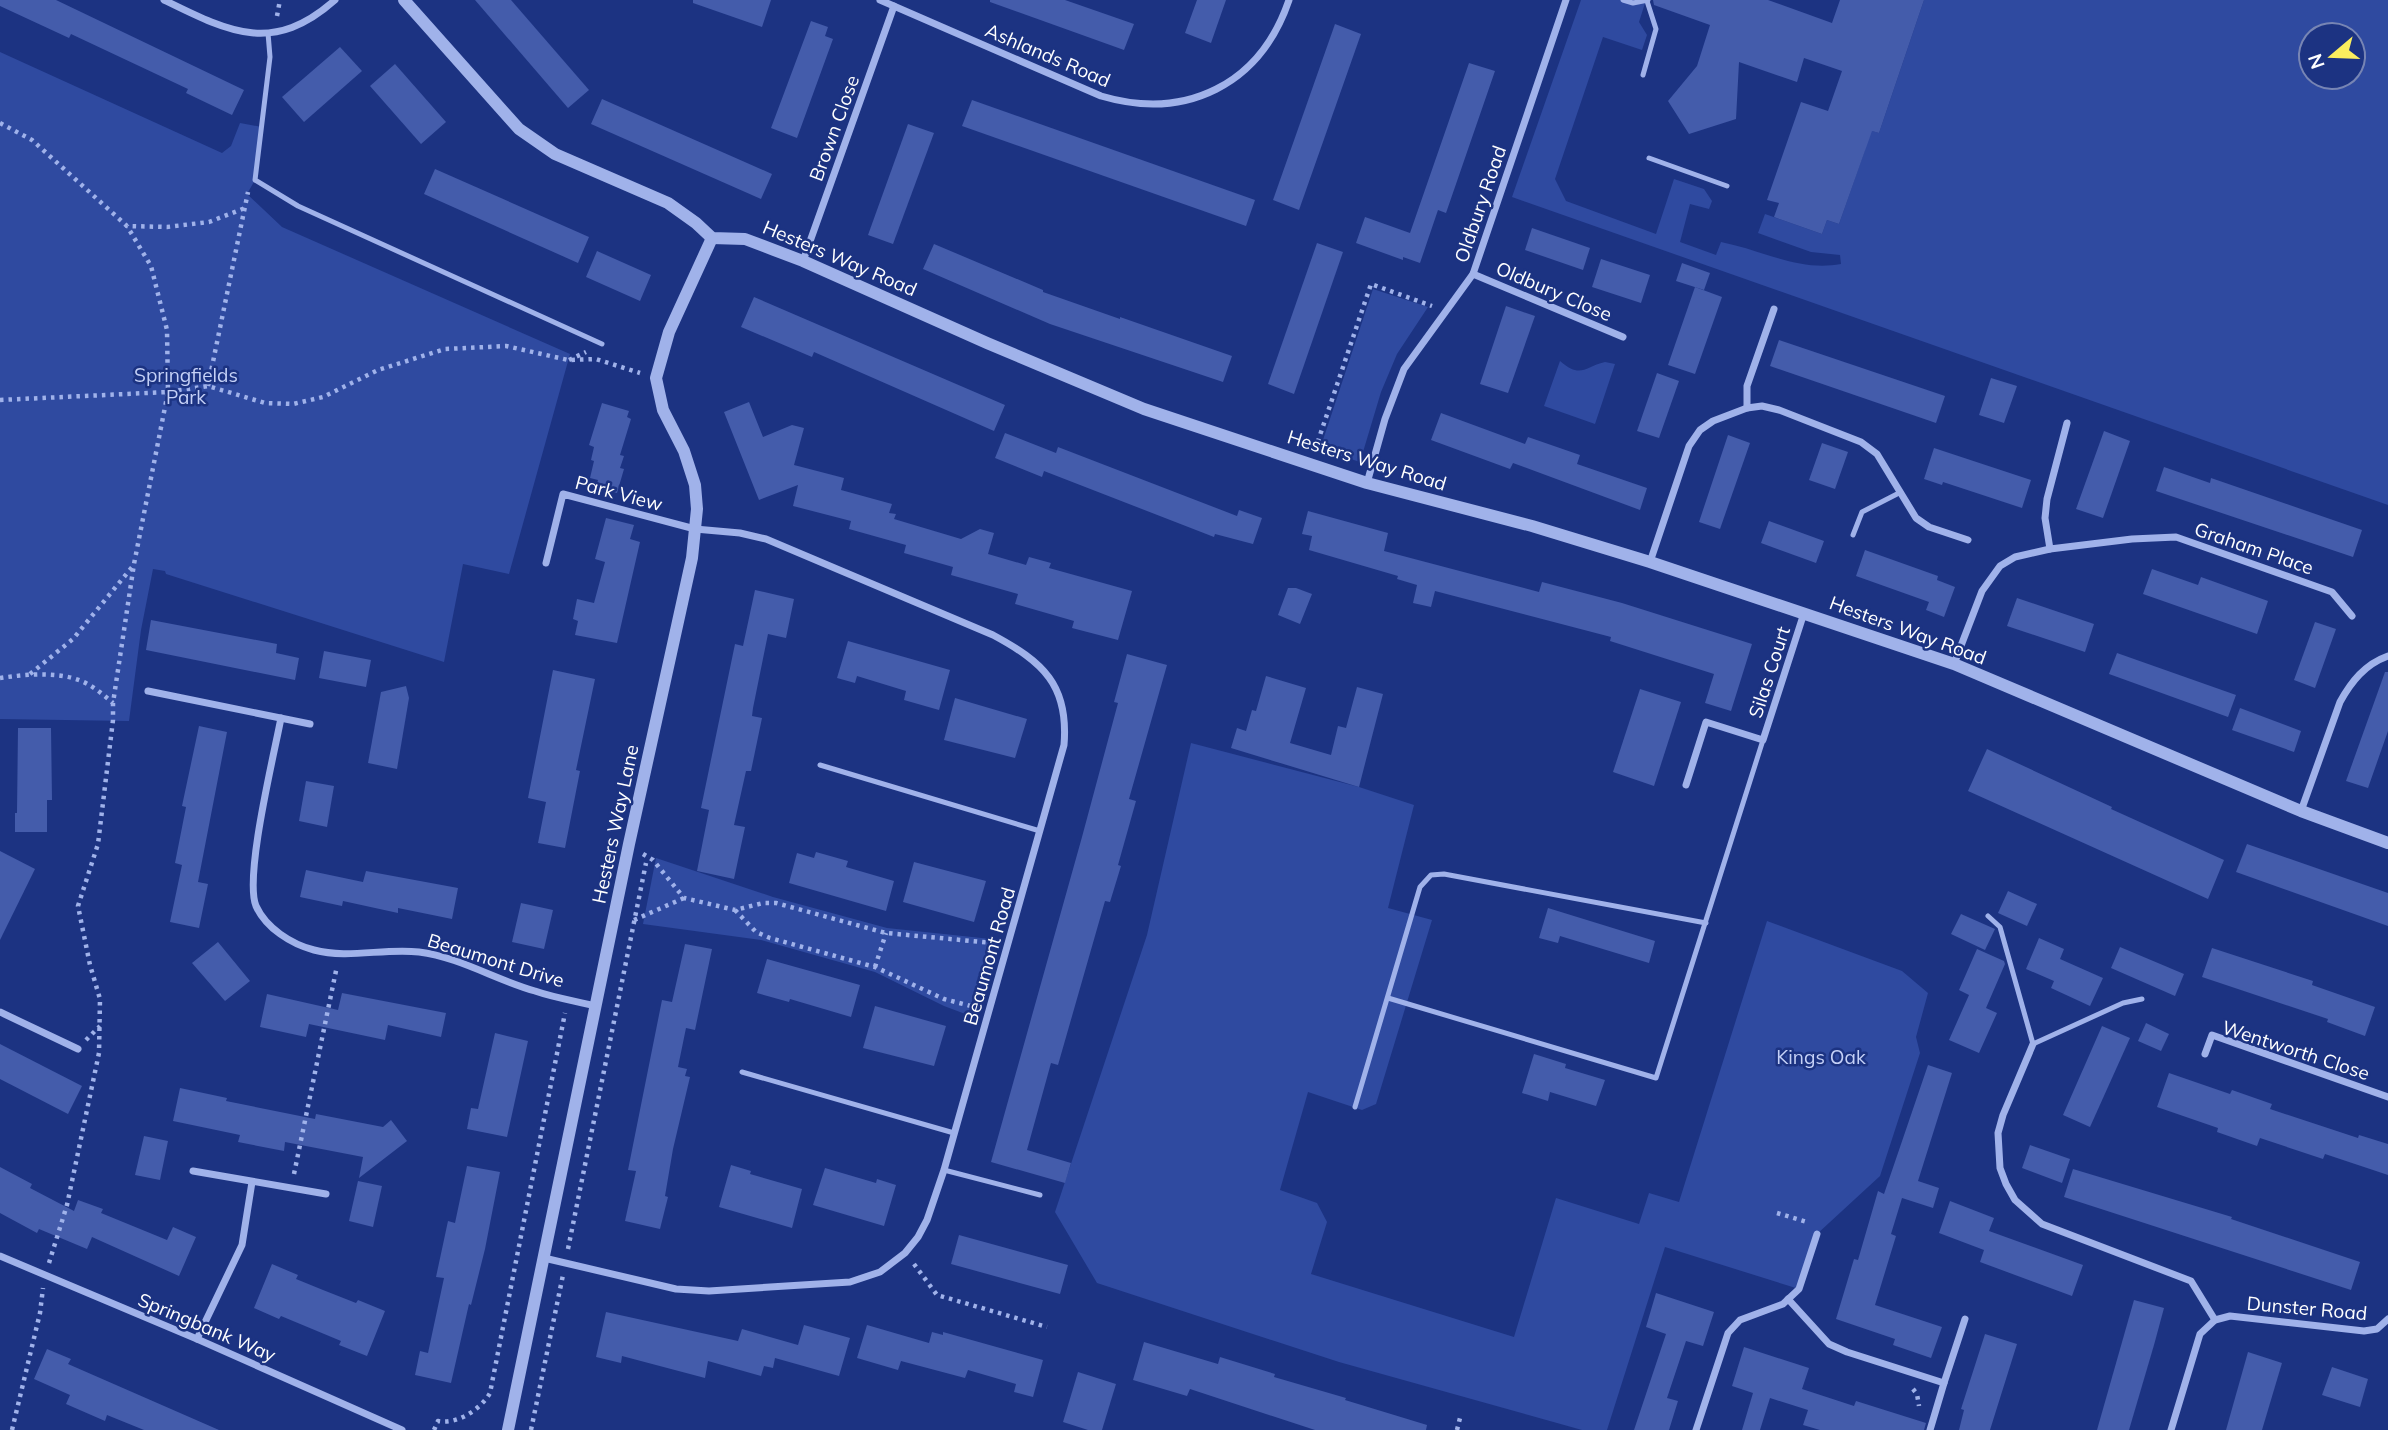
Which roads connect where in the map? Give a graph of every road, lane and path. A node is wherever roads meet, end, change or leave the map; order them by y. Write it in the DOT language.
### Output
graph roads {
  1 [pos="164,0"];
  2 [pos="335,0"];
  3 [pos="404,0"];
  4 [pos="880,0"];
  5 [pos="1289,0"];
  6 [pos="1566,0"];
  7 [pos="1623,0"];
  8 [pos="1647,1"];
  9 [pos="894,6"];
  10 [pos="268,33"];
  11 [pos="1643,75"];
  12 [pos="0,123"];
  13 [pos="1649,158"];
  14 [pos="1727,186"];
  15 [pos="127,226"];
  16 [pos="712,238"];
  17 [pos="803,261"];
  18 [pos="1473,274"];
  19 [pos="1774,309"];
  20 [pos="1446,311"];
  21 [pos="1623,337"];
  22 [pos="602,344"];
  23 [pos="656,378"];
  24 [pos="208,386"];
  25 [pos="168,392"];
  26 [pos="0,400"];
  27 [pos="1746,408"];
  28 [pos="2067,423"];
  29 [pos="1311,464"];
  30 [pos="1367,483"];
  31 [pos="1899,493"];
  32 [pos="695,529"];
  33 [pos="1853,535"];
  34 [pos="1968,540"];
  35 [pos="2050,550"];
  36 [pos="1650,562"];
  37 [pos="545,563"];
  38 [pos="134,564"];
  39 [pos="1804,613"];
  40 [pos="2352,617"];
  41 [pos="2388,656"];
  42 [pos="1954,664"];
  43 [pos="30,674"];
  44 [pos="0,678"];
  45 [pos="148,691"];
  46 [pos="113,703"];
  47 [pos="281,718"];
  48 [pos="310,724"];
  49 [pos="1763,740"];
  50 [pos="820,765"];
  51 [pos="1686,785"];
  52 [pos="2301,811"];
  53 [pos="1040,831"];
  54 [pos="650,843"];
  55 [pos="2388,843"];
  56 [pos="629,844"];
  57 [pos="647,856"];
  58 [pos="684,898"];
  59 [pos="735,910"];
  60 [pos="1989,916"];
  61 [pos="636,920"];
  62 [pos="614,922"];
  63 [pos="1706,923"];
  64 [pos="886,933"];
  65 [pos="1008,944"];
  66 [pos="340,953"];
  67 [pos="875,967"];
  68 [pos="568,999"];
  69 [pos="1388,999"];
  70 [pos="2142,999"];
  71 [pos="597,1006"];
  72 [pos="990,1011"];
  73 [pos="0,1012"];
  74 [pos="2033,1044"];
  75 [pos="78,1049"];
  76 [pos="2205,1054"];
  77 [pos="742,1072"];
  78 [pos="2388,1097"];
  79 [pos="1355,1107"];
  80 [pos="954,1133"];
  81 [pos="944,1170"];
  82 [pos="193,1171"];
  83 [pos="252,1182"];
  84 [pos="291,1188"];
  85 [pos="326,1194"];
  86 [pos="1040,1195"];
  87 [pos="1777,1213"];
  88 [pos="1807,1222"];
  89 [pos="1816,1234"];
  90 [pos="905,1253"];
  91 [pos="0,1256"];
  92 [pos="544,1258"];
  93 [pos="565,1263"];
  94 [pos="45,1276"];
  95 [pos="1788,1299"];
  96 [pos="1965,1319"];
  97 [pos="2388,1319"];
  98 [pos="2215,1320"];
  99 [pos="1047,1327"];
  100 [pos="197,1339"];
  101 [pos="1944,1383"];
  102 [pos="1903,1385"];
  103 [pos="1918,1409"];
  104 [pos="1460,1419"];
  105 [pos="12,1430"];
  106 [pos="402,1430"];
  107 [pos="434,1430"];
  108 [pos="508,1430"];
  109 [pos="531,1430"];
  110 [pos="1457,1430"];
  111 [pos="1696,1430"];
  112 [pos="1930,1430"];
  113 [pos="2171,1430"];
  1 -- 10 [label="street"];
  2 -- 10 [label="street"];
  3 -- 16 [label="street"];
  4 -- 9 [label="street, Ashlands Road"];
  5 -- 9 [label="street, Ashlands Road"];
  6 -- 18 [label="street, Oldbury Road"];
  7 -- 8 [label="lane"];
  8 -- 11 [label="lane"];
  9 -- 17 [label="street, Brown Close"];
  10 -- 22 [label="lane"];
  12 -- 15 [label="path"];
  13 -- 14 [label="lane"];
  15 -- 24 [label="path"];
  15 -- 25 [label="path"];
  16 -- 17 [label="street, Hesters Way Road"];
  16 -- 23 [label="street, Hesters Way Lane"];
  17 -- 29 [label="street, Hesters Way Road"];
  18 -- 20 [label="street, Oldbury Road"];
  18 -- 21 [label="street, Oldbury Close"];
  19 -- 27 [label="street"];
  20 -- 29 [label="path"];
  20 -- 30 [label="street, Oldbury Road"];
  23 -- 24 [label="path"];
  23 -- 32 [label="street, Hesters Way Lane"];
  24 -- 25 [label="path"];
  25 -- 26 [label="path"];
  25 -- 38 [label="path"];
  27 -- 31 [label="street"];
  27 -- 36 [label="street"];
  28 -- 35 [label="street"];
  29 -- 30 [label="street, Hesters Way Road"];
  30 -- 36 [label="street, Hesters Way Road"];
  31 -- 33 [label="lane"];
  31 -- 34 [label="street"];
  32 -- 37 [label="street, Park View"];
  32 -- 53 [label="street, Beaumont Road"];
  32 -- 56 [label="street, Hesters Way Lane"];
  35 -- 40 [label="street, Graham Place"];
  35 -- 42 [label="street, Graham Place"];
  36 -- 39 [label="street, Hesters Way Road"];
  38 -- 43 [label="path"];
  38 -- 46 [label="path"];
  39 -- 42 [label="street, Hesters Way Road"];
  39 -- 49 [label="street, Silas Court"];
  41 -- 52 [label="street"];
  42 -- 52 [label="street, Hesters Way Road"];
  43 -- 44 [label="path"];
  43 -- 46 [label="path"];
  45 -- 47 [label="street"];
  46 -- 94 [label="path"];
  47 -- 48 [label="street"];
  47 -- 66 [label="street, Beaumont Drive"];
  49 -- 51 [label="street, Silas Court"];
  49 -- 63 [label="lane"];
  50 -- 53 [label="lane"];
  52 -- 55 [label="street, Hesters Way Road"];
  53 -- 65 [label="street, Beaumont Road"];
  54 -- 57 [label="path"];
  56 -- 57 [label="path"];
  56 -- 62 [label="street, Hesters Way Lane"];
  57 -- 58 [label="path"];
  57 -- 61 [label="path"];
  58 -- 59 [label="path"];
  58 -- 61 [label="path"];
  59 -- 64 [label="path"];
  59 -- 67 [label="path"];
  60 -- 74 [label="lane"];
  61 -- 62 [label="path"];
  61 -- 93 [label="path"];
  62 -- 71 [label="street, Hesters Way Lane"];
  63 -- 69 [label="lane"];
  63 -- 69 [label="lane"];
  64 -- 65 [label="path"];
  64 -- 67 [label="path"];
  65 -- 72 [label="street, Beaumont Road"];
  66 -- 68 [label="street, Beaumont Drive"];
  66 -- 84 [label="path"];
  67 -- 72 [label="path"];
  68 -- 71 [label="street, Beaumont Drive"];
  68 -- 107 [label="path"];
  69 -- 79 [label="lane"];
  70 -- 74 [label="lane"];
  71 -- 92 [label="street, Hesters Way Lane"];
  72 -- 80 [label="street, Beaumont Road"];
  73 -- 75 [label="street"];
  74 -- 98 [label="street"];
  76 -- 78 [label="street, Wentworth Close"];
  77 -- 80 [label="lane"];
  80 -- 81 [label="street, Beaumont Road"];
  81 -- 86 [label="lane"];
  81 -- 90 [label="street, Beaumont Road"];
  82 -- 83 [label="street"];
  83 -- 84 [label="street"];
  83 -- 100 [label="street"];
  84 -- 85 [label="street"];
  87 -- 88 [label="path"];
  89 -- 95 [label="street"];
  90 -- 93 [label="street, Beaumont Road"];
  90 -- 99 [label="path"];
  91 -- 94 [label="street, Springbank Way"];
  92 -- 93 [label="street, Beaumont Road"];
  92 -- 108 [label="street, Hesters Way Lane"];
  93 -- 109 [label="path"];
  94 -- 100 [label="street, Springbank Way"];
  94 -- 105 [label="path"];
  95 -- 101 [label="street"];
  95 -- 111 [label="street"];
  96 -- 101 [label="street"];
  97 -- 98 [label="street, Dunster Road"];
  98 -- 113 [label="street"];
  100 -- 106 [label="street, Springbank Way"];
  101 -- 112 [label="street"];
  102 -- 103 [label="path"];
  104 -- 110 [label="path"];
}
